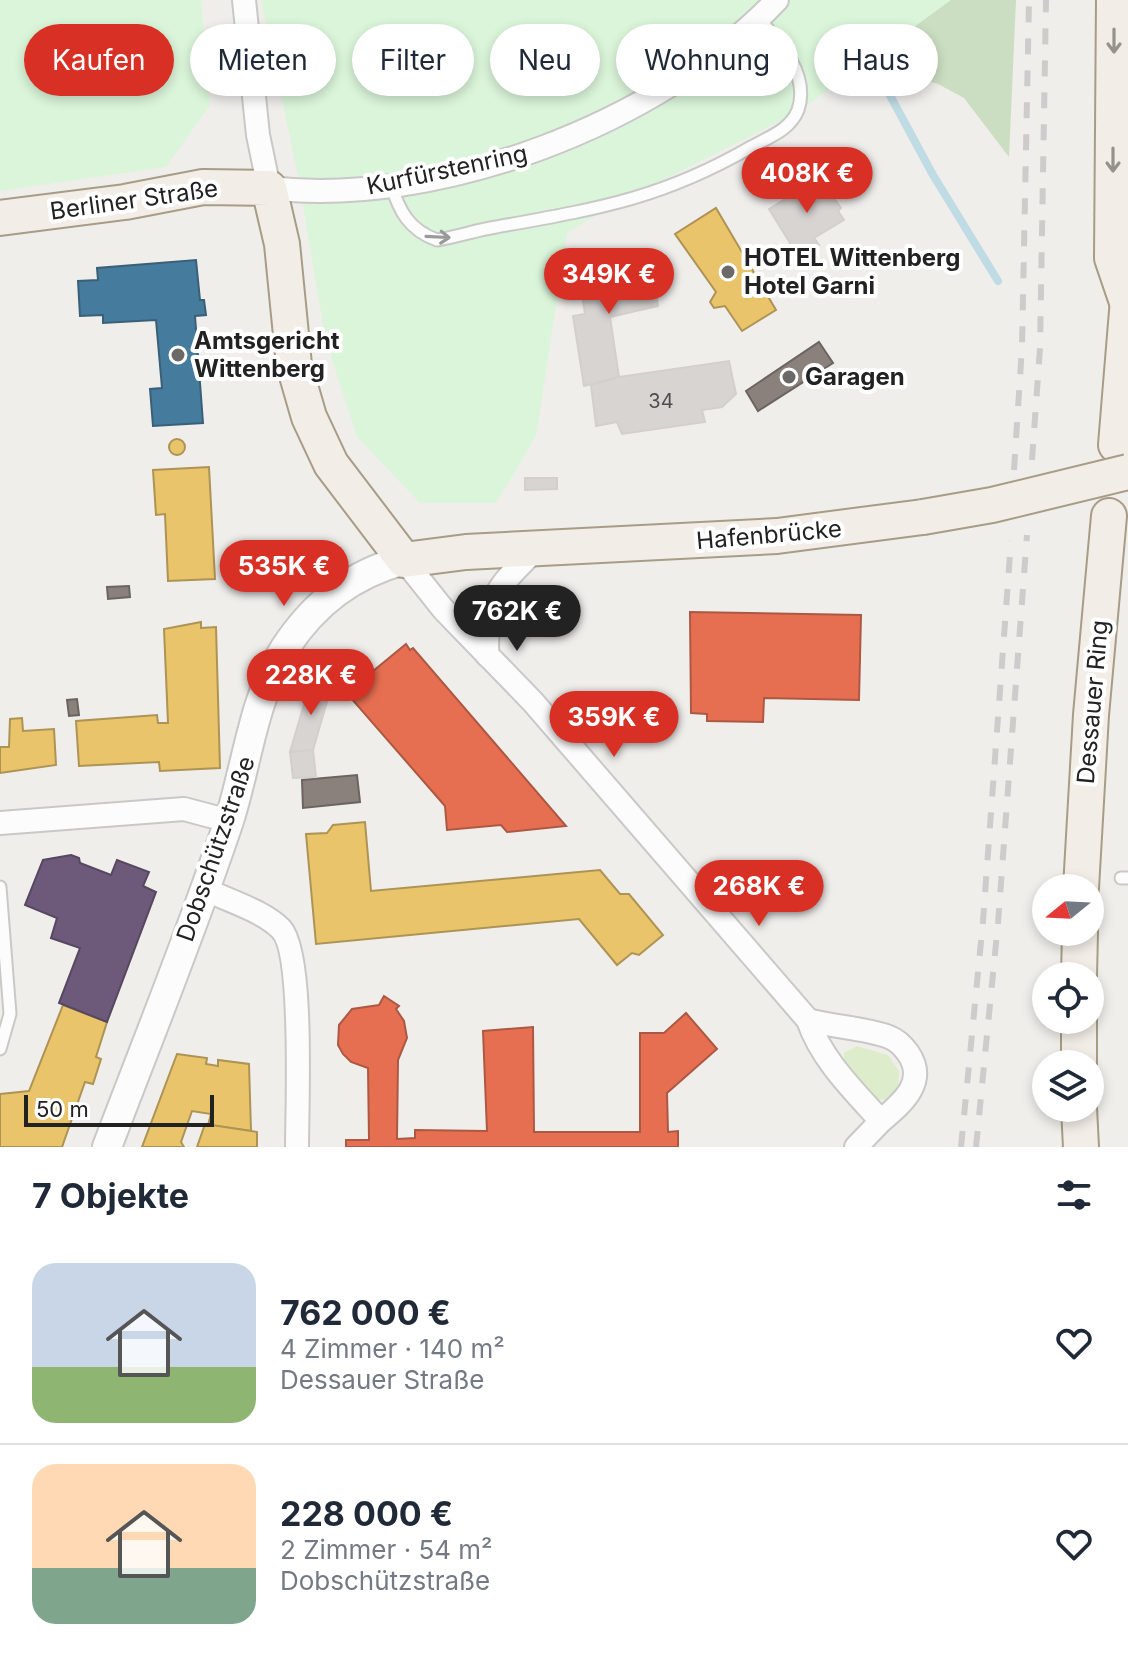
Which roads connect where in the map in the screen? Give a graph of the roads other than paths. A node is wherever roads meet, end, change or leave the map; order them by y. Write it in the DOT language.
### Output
graph roads {
  1 [pos="244,0"];
  2 [pos="777,0"];
  3 [pos="1114,0"];
  4 [pos="759,19"];
  5 [pos="391,184"];
  6 [pos="269,188"];
  7 [pos="0,218"];
  8 [pos="1128,300"];
  9 [pos="1122,459"];
  10 [pos="1109,516"];
  11 [pos="537,548"];
  12 [pos="404,560"];
  13 [pos="487,655"];
  14 [pos="229,821"];
  15 [pos="0,823"];
  16 [pos="1082,874"];
  17 [pos="0,887"];
  18 [pos="205,889"];
  19 [pos="808,1020"];
  20 [pos="0,1049"];
  21 [pos="881,1121"];
  22 [pos="1080,1122"];
  23 [pos="107,1147"];
  24 [pos="297,1147"];
  25 [pos="856,1147"];
  26 [pos="1081,1147"];
  1 -- 6 [label="street"];
  2 -- 4 [label="street, Kurfürstenring"];
  3 -- 8 [label="main road, one-way"];
  4 -- 5 [label="street, Kurfürstenring"];
  5 -- 4 [label="lane, one-way"];
  5 -- 6 [label="street, Kurfürstenring"];
  6 -- 7 [label="main road, Berliner Straße"];
  6 -- 12 [label="main road"];
  8 -- 9 [label="main road"];
  9 -- 11 [label="main road, Hafenbrücke, bridge"];
  10 -- 16 [label="main road, Dessauer Ring"];
  11 -- 12 [label="main road, Hafenbrücke"];
  11 -- 13 [label="street"];
  12 -- 13 [label="street"];
  12 -- 14 [label="street, Dobschützstraße"];
  13 -- 19 [label="street"];
  14 -- 15 [label="street"];
  14 -- 18 [label="street, Dobschützstraße"];
  17 -- 20 [label="lane"];
  18 -- 23 [label="street, Dobschützstraße"];
  18 -- 24 [label="street"];
  19 -- 21 [label="street"];
  19 -- 21 [label="street"];
  21 -- 25 [label="street"];
  22 -- 26 [label="main road"];
}
